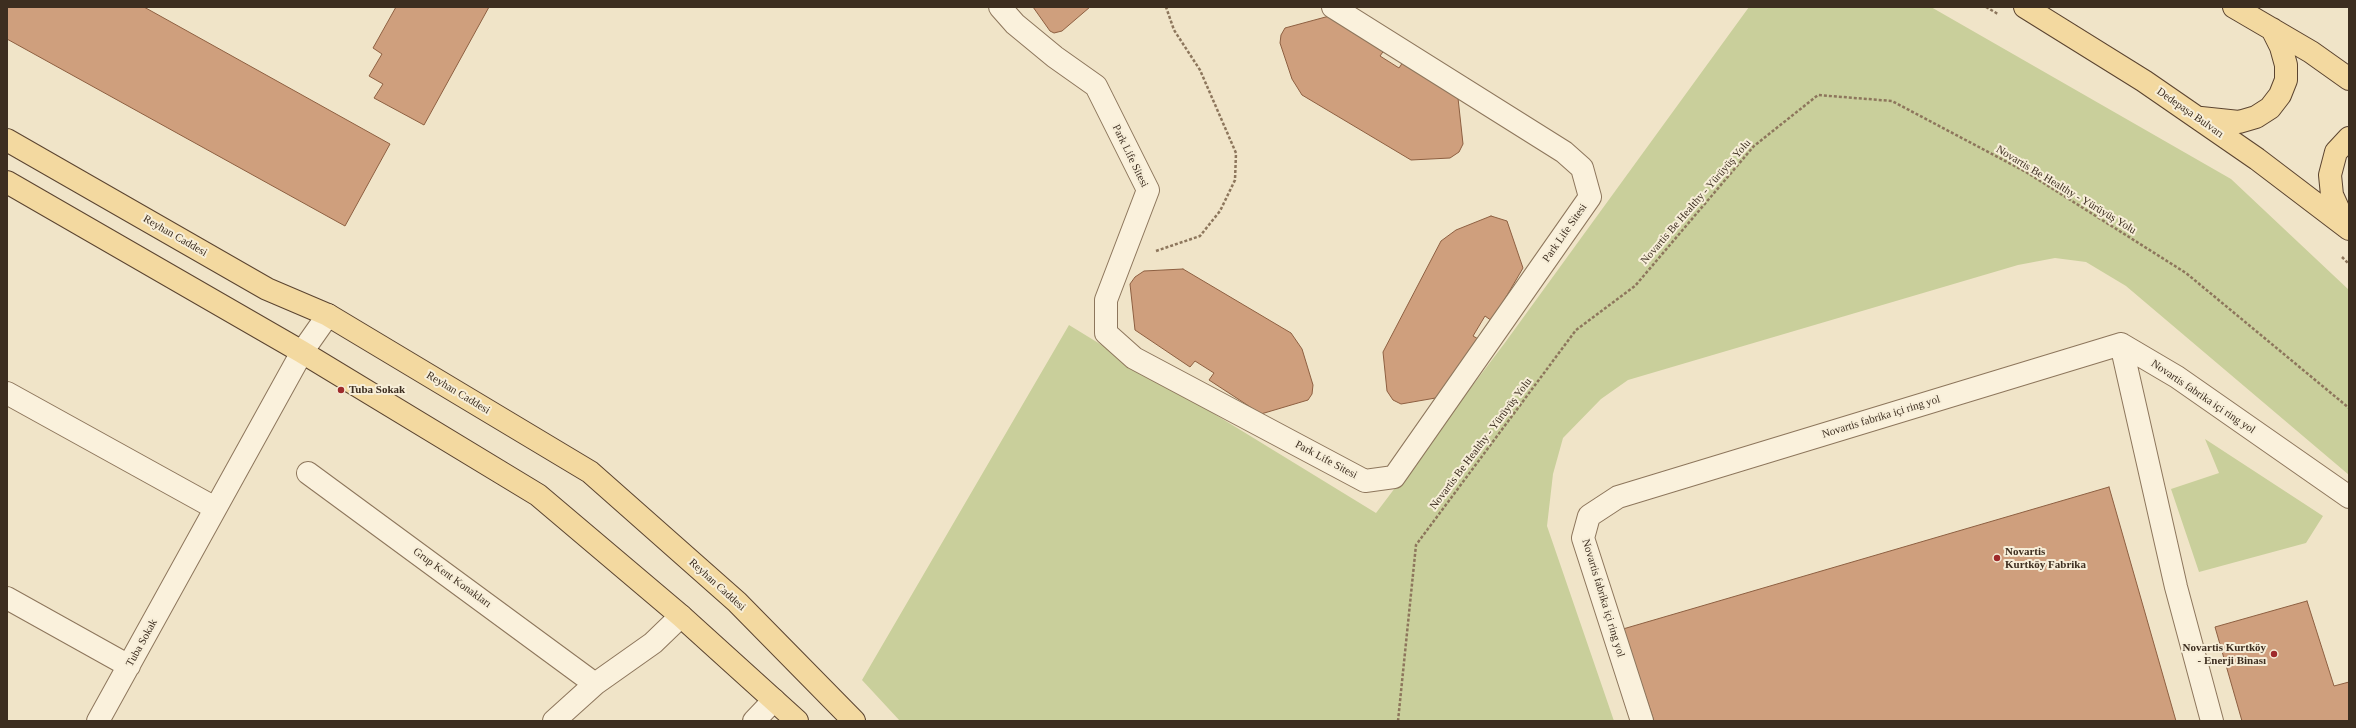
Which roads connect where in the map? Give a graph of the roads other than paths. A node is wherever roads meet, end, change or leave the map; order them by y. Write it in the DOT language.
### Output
graph roads {
  1 [pos="1000,7"];
  2 [pos="1332,7"];
  3 [pos="2025,7"];
  4 [pos="2234,7"];
  5 [pos="2272,29"];
  6 [pos="2349,79"];
  7 [pos="2195,117"];
  8 [pos="2349,138"];
  9 [pos="7,140"];
  10 [pos="7,182"];
  11 [pos="2348,228"];
  12 [pos="328,314"];
  13 [pos="2121,344"];
  14 [pos="302,352"];
  15 [pos="7,393"];
  16 [pos="308,473"];
  17 [pos="2349,497"];
  18 [pos="215,508"];
  19 [pos="7,598"];
  20 [pos="681,616"];
  21 [pos="130,666"];
  22 [pos="595,684"];
  23 [pos="774,700"];
  24 [pos="98,721"];
  25 [pos="554,721"];
  26 [pos="754,721"];
  27 [pos="797,721"];
  28 [pos="854,721"];
  29 [pos="1642,721"];
  30 [pos="2212,721"];
  1 -- 2 [label="street, Park Life Sitesi"];
  3 -- 7 [label="main road, Dedepaşa Bulvarı"];
  4 -- 5 [label="main road"];
  5 -- 6 [label="main road"];
  5 -- 7 [label="main road"];
  7 -- 11 [label="main road, Dedepaşa Bulvarı"];
  8 -- 11 [label="main road"];
  9 -- 12 [label="main road, Reyhan Caddesi"];
  10 -- 14 [label="main road"];
  12 -- 14 [label="street, Tuba Sokak"];
  12 -- 28 [label="main road, Reyhan Caddesi"];
  13 -- 17 [label="street, Novartis fabrika içi ring yol"];
  13 -- 29 [label="street, Novartis fabrika içi ring yol"];
  13 -- 30 [label="street"];
  14 -- 18 [label="street, Tuba Sokak"];
  14 -- 20 [label="main road"];
  15 -- 18 [label="street"];
  16 -- 22 [label="street, Grup Kent Konakları"];
  18 -- 21 [label="street, Tuba Sokak"];
  19 -- 21 [label="street"];
  20 -- 22 [label="street"];
  20 -- 23 [label="main road"];
  21 -- 24 [label="street, Tuba Sokak"];
  22 -- 25 [label="street"];
  23 -- 26 [label="street"];
  23 -- 27 [label="main road"];
}
